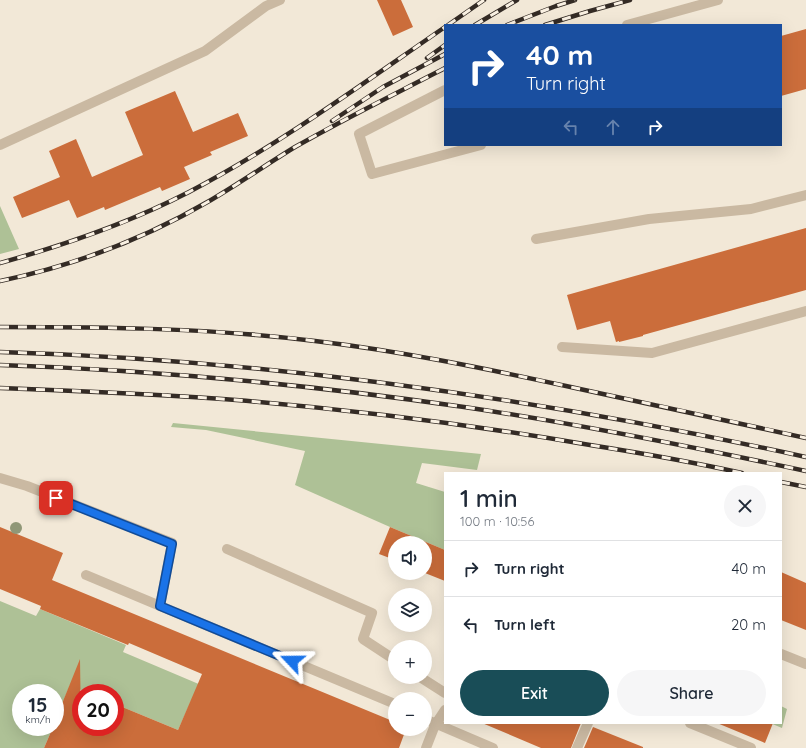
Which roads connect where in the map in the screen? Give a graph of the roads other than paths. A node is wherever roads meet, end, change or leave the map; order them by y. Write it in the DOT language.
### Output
graph roads {
  1 [pos="280,0"];
  2 [pos="718,0"];
  3 [pos="631,24"];
  4 [pos="444,91"];
  5 [pos="0,145"];
  6 [pos="477,146"];
  7 [pos="806,194"];
  8 [pos="536,239"];
  9 [pos="806,311"];
  10 [pos="562,347"];
  11 [pos="0,478"];
  12 [pos="227,549"];
  13 [pos="86,575"];
  14 [pos="160,606"];
  15 [pos="782,654"];
  16 [pos="388,655"];
  17 [pos="806,664"];
  18 [pos="431,684"];
  19 [pos="444,692"];
  20 [pos="388,701"];
  21 [pos="444,712"];
  22 [pos="432,723"];
  23 [pos="588,724"];
  24 [pos="692,724"];
  25 [pos="435,725"];
  26 [pos="426,748"];
  27 [pos="493,748"];
  28 [pos="577,748"];
  29 [pos="751,748"];
  1 -- 5 [label="lane"];
  2 -- 3 [label="lane"];
  4 -- 6 [label="lane"];
  7 -- 8 [label="lane"];
  9 -- 10 [label="lane"];
  11 -- 14 [label="lane"];
  12 -- 16 [label="lane"];
  13 -- 14 [label="lane"];
  14 -- 20 [label="lane"];
  15 -- 17 [label="lane"];
  18 -- 19 [label="lane"];
  21 -- 25 [label="lane"];
  22 -- 25 [label="lane"];
  23 -- 28 [label="lane"];
  24 -- 29 [label="lane"];
  25 -- 26 [label="lane"];
  25 -- 27 [label="lane"];
}
